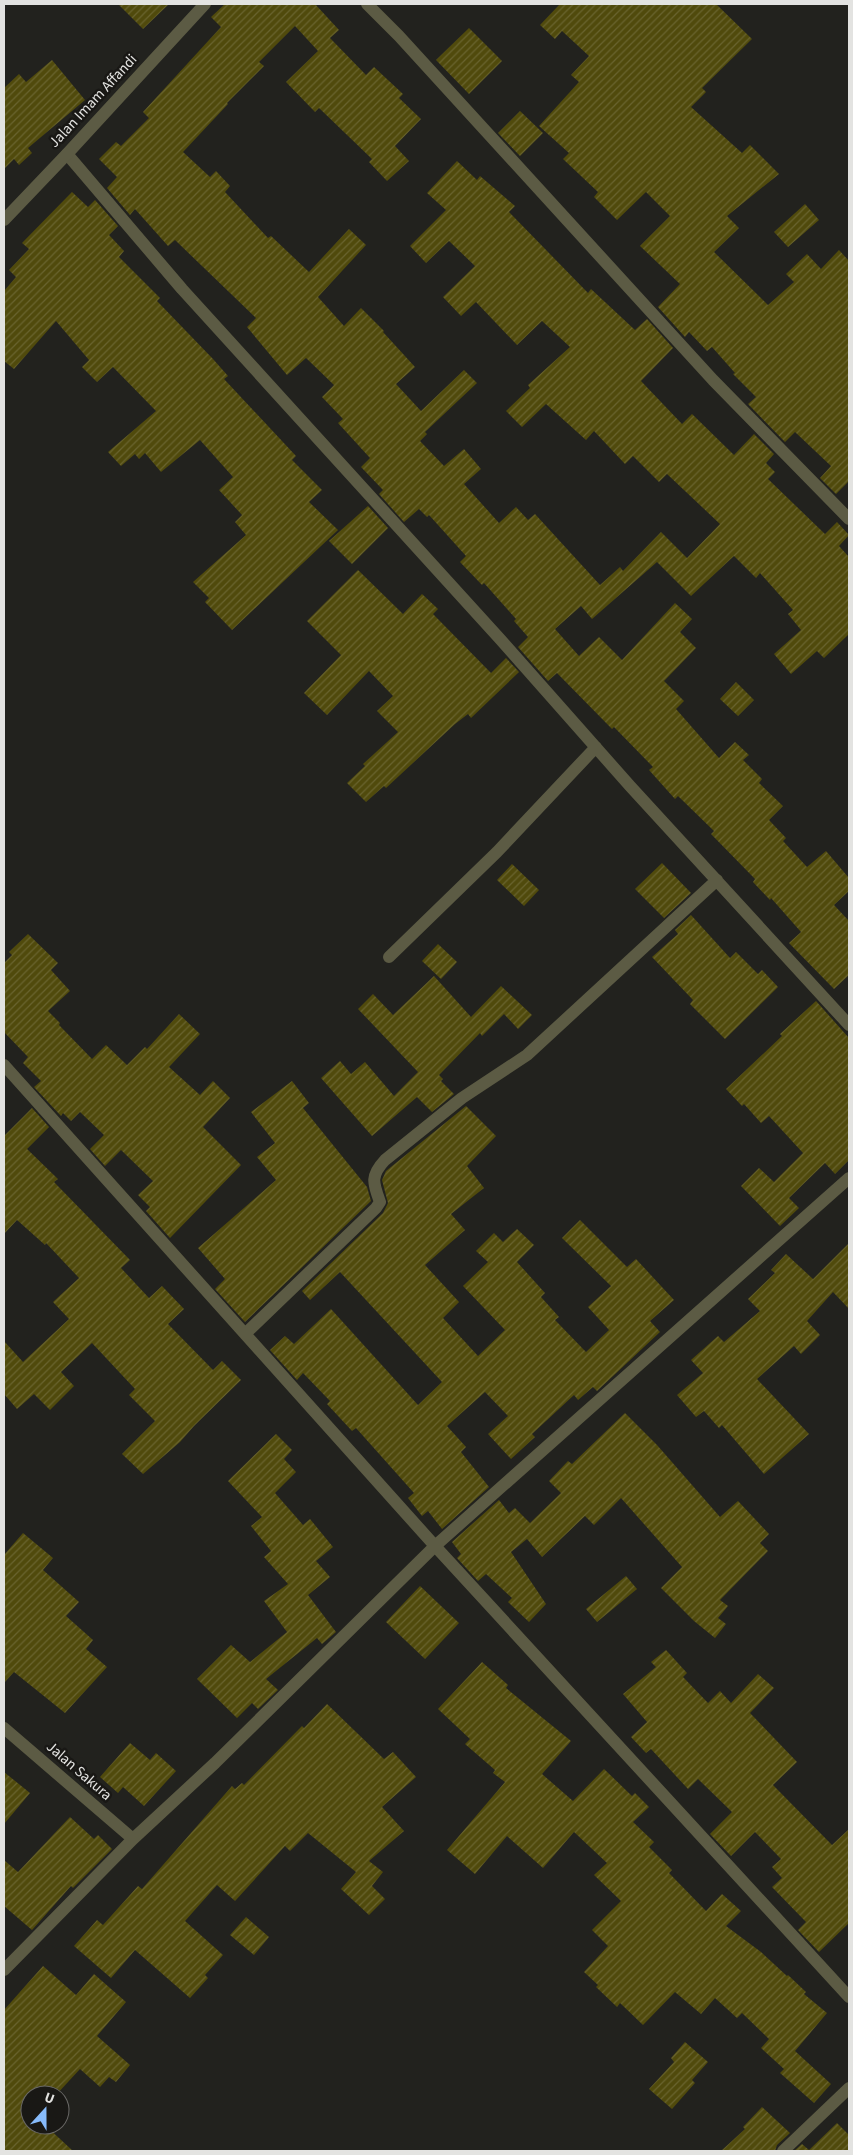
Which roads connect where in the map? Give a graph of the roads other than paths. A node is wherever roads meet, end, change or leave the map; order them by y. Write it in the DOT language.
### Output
graph roads {
  1 [pos="205,4"];
  2 [pos="367,4"];
  3 [pos="67,154"];
  4 [pos="4,220"];
  5 [pos="849,519"];
  6 [pos="596,747"];
  7 [pos="717,880"];
  8 [pos="389,957"];
  9 [pos="849,1025"];
  10 [pos="4,1065"];
  11 [pos="849,1178"];
  12 [pos="245,1334"];
  13 [pos="436,1546"];
  14 [pos="4,1728"];
  15 [pos="133,1839"];
  16 [pos="4,1970"];
  17 [pos="849,1997"];
  18 [pos="849,2088"];
  19 [pos="783,2151"];
  1 -- 3 [label="street, Jalan Imam Affandi"];
  2 -- 5 [label="street"];
  3 -- 4 [label="street, Jalan Imam Affandi"];
  3 -- 6 [label="street"];
  6 -- 7 [label="street"];
  6 -- 8 [label="street"];
  7 -- 9 [label="street"];
  7 -- 12 [label="street"];
  10 -- 12 [label="street"];
  11 -- 13 [label="street"];
  12 -- 13 [label="street"];
  13 -- 15 [label="street"];
  13 -- 17 [label="street"];
  14 -- 15 [label="street, Jalan Sakura"];
  15 -- 16 [label="street"];
  18 -- 19 [label="street"];
}
